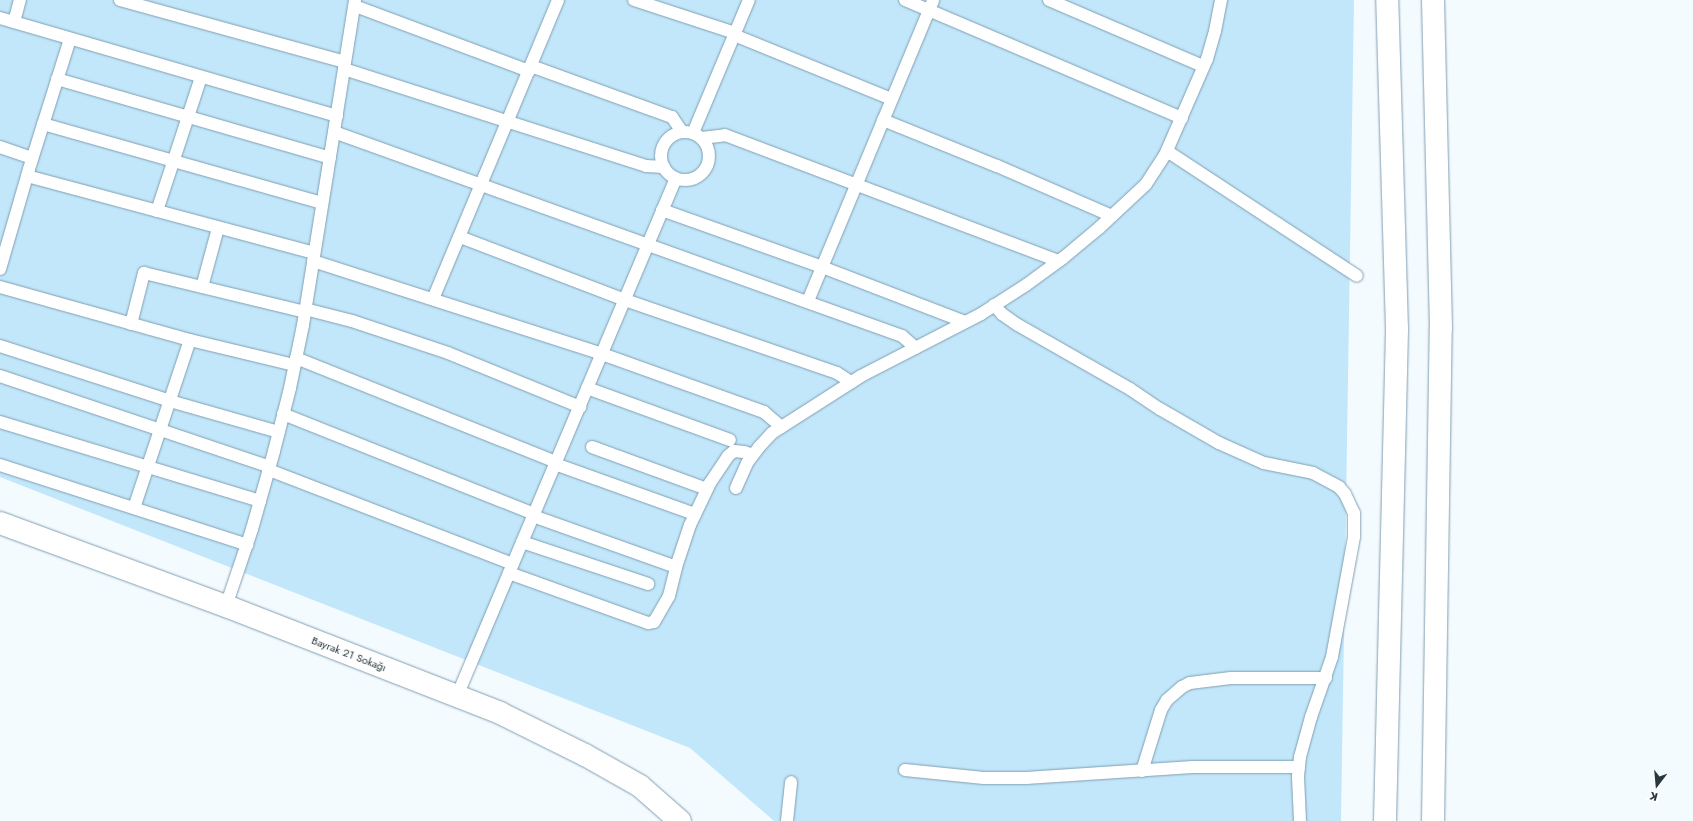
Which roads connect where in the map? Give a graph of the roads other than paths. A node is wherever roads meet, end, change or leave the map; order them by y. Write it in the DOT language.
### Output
graph roads {
  1 [pos="20,0"];
  2 [pos="120,0"];
  3 [pos="558,0"];
  4 [pos="634,0"];
  5 [pos="749,0"];
  6 [pos="905,0"];
  7 [pos="1049,0"];
  8 [pos="1387,0"];
  9 [pos="1433,0"];
  10 [pos="1219,1"];
  11 [pos="355,3"];
  12 [pos="931,5"];
  13 [pos="0,18"];
  14 [pos="14,22"];
  15 [pos="735,34"];
  16 [pos="70,39"];
  17 [pos="345,66"];
  18 [pos="1204,66"];
  19 [pos="530,68"];
  20 [pos="201,77"];
  21 [pos="57,79"];
  22 [pos="892,99"];
  23 [pos="187,116"];
  24 [pos="337,116"];
  25 [pos="1182,118"];
  26 [pos="883,120"];
  27 [pos="508,123"];
  28 [pos="43,124"];
  29 [pos="334,132"];
  30 [pos="692,134"];
  31 [pos="0,147"];
  32 [pos="1167,151"];
  33 [pos="32,158"];
  34 [pos="330,158"];
  35 [pos="172,160"];
  36 [pos="664,167"];
  37 [pos="27,176"];
  38 [pos="676,178"];
  39 [pos="482,185"];
  40 [pos="856,185"];
  41 [pos="322,203"];
  42 [pos="662,210"];
  43 [pos="157,211"];
  44 [pos="1112,216"];
  45 [pos="218,228"];
  46 [pos="460,237"];
  47 [pos="648,244"];
  48 [pos="3,246"];
  49 [pos="314,257"];
  50 [pos="1058,261"];
  51 [pos="822,267"];
  52 [pos="0,269"];
  53 [pos="1357,276"];
  54 [pos="0,287"];
  55 [pos="202,287"];
  56 [pos="433,299"];
  57 [pos="624,300"];
  58 [pos="808,301"];
  59 [pos="994,305"];
  60 [pos="305,310"];
  61 [pos="965,322"];
  62 [pos="131,324"];
  63 [pos="190,340"];
  64 [pos="0,346"];
  65 [pos="916,348"];
  66 [pos="602,354"];
  67 [pos="295,361"];
  68 [pos="0,376"];
  69 [pos="851,382"];
  70 [pos="587,388"];
  71 [pos="170,401"];
  72 [pos="580,407"];
  73 [pos="283,414"];
  74 [pos="0,422"];
  75 [pos="781,426"];
  76 [pos="160,430"];
  77 [pos="279,432"];
  78 [pos="730,440"];
  79 [pos="592,447"];
  80 [pos="753,455"];
  81 [pos="556,463"];
  82 [pos="0,465"];
  83 [pos="148,468"];
  84 [pos="269,468"];
  85 [pos="736,488"];
  86 [pos="707,489"];
  87 [pos="260,501"];
  88 [pos="134,508"];
  89 [pos="695,514"];
  90 [pos="534,515"];
  91 [pos="0,523"];
  92 [pos="522,542"];
  93 [pos="247,545"];
  94 [pos="676,567"];
  95 [pos="511,568"];
  96 [pos="648,584"];
  97 [pos="226,606"];
  98 [pos="1326,678"];
  99 [pos="457,696"];
  100 [pos="1299,767"];
  101 [pos="905,770"];
  102 [pos="1142,771"];
  103 [pos="791,782"];
  104 [pos="680,821"];
  105 [pos="787,821"];
  106 [pos="1300,821"];
  107 [pos="1385,821"];
  108 [pos="1433,821"];
  1 -- 14 [label="lane"];
  2 -- 17 [label="lane"];
  3 -- 19 [label="lane"];
  4 -- 15 [label="lane"];
  5 -- 15 [label="lane"];
  6 -- 12 [label="lane"];
  7 -- 18 [label="lane"];
  8 -- 107 [label="main road"];
  9 -- 108 [label="main road"];
  10 -- 18 [label="lane"];
  11 -- 17 [label="lane"];
  11 -- 19 [label="lane"];
  12 -- 22 [label="lane"];
  12 -- 25 [label="lane"];
  13 -- 14 [label="lane"];
  14 -- 16 [label="lane"];
  15 -- 22 [label="lane"];
  15 -- 30 [label="lane"];
  16 -- 20 [label="lane"];
  16 -- 21 [label="lane"];
  17 -- 24 [label="lane"];
  17 -- 27 [label="lane"];
  18 -- 25 [label="lane"];
  19 -- 27 [label="lane"];
  19 -- 30 [label="lane"];
  20 -- 23 [label="lane"];
  20 -- 24 [label="lane"];
  21 -- 23 [label="lane"];
  21 -- 28 [label="lane"];
  22 -- 26 [label="lane"];
  23 -- 34 [label="lane"];
  23 -- 35 [label="lane"];
  24 -- 29 [label="lane"];
  25 -- 32 [label="lane"];
  26 -- 40 [label="lane"];
  26 -- 44 [label="lane"];
  27 -- 36 [label="lane"];
  27 -- 39 [label="lane"];
  28 -- 33 [label="lane"];
  28 -- 35 [label="lane"];
  29 -- 34 [label="lane"];
  29 -- 39 [label="lane"];
  30 -- 36 [label="lane"];
  30 -- 38 [label="lane"];
  30 -- 40 [label="lane"];
  31 -- 33 [label="lane"];
  32 -- 44 [label="lane"];
  32 -- 53 [label="lane"];
  33 -- 37 [label="lane"];
  34 -- 41 [label="lane"];
  35 -- 41 [label="lane"];
  35 -- 43 [label="lane"];
  36 -- 38 [label="lane"];
  37 -- 43 [label="lane"];
  37 -- 48 [label="lane"];
  38 -- 42 [label="lane"];
  39 -- 46 [label="lane"];
  39 -- 47 [label="lane"];
  40 -- 50 [label="lane"];
  40 -- 51 [label="lane"];
  41 -- 49 [label="lane"];
  42 -- 47 [label="lane"];
  42 -- 51 [label="lane"];
  43 -- 45 [label="lane"];
  44 -- 50 [label="lane"];
  45 -- 49 [label="lane"];
  45 -- 55 [label="lane"];
  46 -- 56 [label="lane"];
  46 -- 57 [label="lane"];
  47 -- 57 [label="lane"];
  47 -- 58 [label="lane"];
  48 -- 52 [label="lane"];
  49 -- 56 [label="lane"];
  49 -- 60 [label="lane"];
  50 -- 59 [label="lane"];
  51 -- 58 [label="lane"];
  51 -- 61 [label="lane"];
  54 -- 62 [label="lane"];
  55 -- 60 [label="lane"];
  55 -- 62 [label="lane"];
  56 -- 66 [label="lane"];
  57 -- 66 [label="lane"];
  57 -- 69 [label="lane"];
  58 -- 65 [label="lane"];
  59 -- 61 [label="lane"];
  59 -- 98 [label="lane"];
  60 -- 67 [label="lane"];
  60 -- 72 [label="lane"];
  61 -- 65 [label="lane"];
  62 -- 63 [label="lane"];
  63 -- 67 [label="lane"];
  63 -- 71 [label="lane"];
  64 -- 71 [label="lane"];
  65 -- 69 [label="lane"];
  66 -- 70 [label="lane"];
  66 -- 75 [label="lane"];
  67 -- 73 [label="lane"];
  67 -- 81 [label="lane"];
  68 -- 76 [label="lane"];
  69 -- 75 [label="lane"];
  70 -- 72 [label="lane"];
  70 -- 78 [label="lane"];
  71 -- 76 [label="lane"];
  71 -- 77 [label="lane"];
  72 -- 81 [label="lane"];
  73 -- 77 [label="lane"];
  73 -- 90 [label="lane"];
  74 -- 83 [label="lane"];
  75 -- 80 [label="lane"];
  76 -- 83 [label="lane"];
  76 -- 84 [label="lane"];
  77 -- 84 [label="lane"];
  79 -- 86 [label="lane"];
  80 -- 85 [label="lane"];
  80 -- 86 [label="lane"];
  81 -- 89 [label="lane"];
  81 -- 90 [label="lane"];
  82 -- 88 [label="lane"];
  83 -- 87 [label="lane"];
  83 -- 88 [label="lane"];
  84 -- 87 [label="lane"];
  84 -- 95 [label="lane"];
  86 -- 89 [label="lane"];
  87 -- 93 [label="lane"];
  88 -- 93 [label="lane"];
  89 -- 94 [label="lane"];
  90 -- 92 [label="lane"];
  90 -- 94 [label="lane"];
  91 -- 97 [label="main road, Bayrak 21 Sokağı"];
  92 -- 95 [label="lane"];
  92 -- 96 [label="lane"];
  93 -- 97 [label="lane"];
  94 -- 95 [label="lane"];
  95 -- 99 [label="lane"];
  97 -- 99 [label="main road, Bayrak 21 Sokağı"];
  98 -- 100 [label="lane"];
  98 -- 102 [label="lane"];
  99 -- 104 [label="main road, Bayrak 21 Sokağı"];
  100 -- 102 [label="lane"];
  100 -- 106 [label="lane"];
  101 -- 102 [label="lane"];
  103 -- 105 [label="lane"];
}
